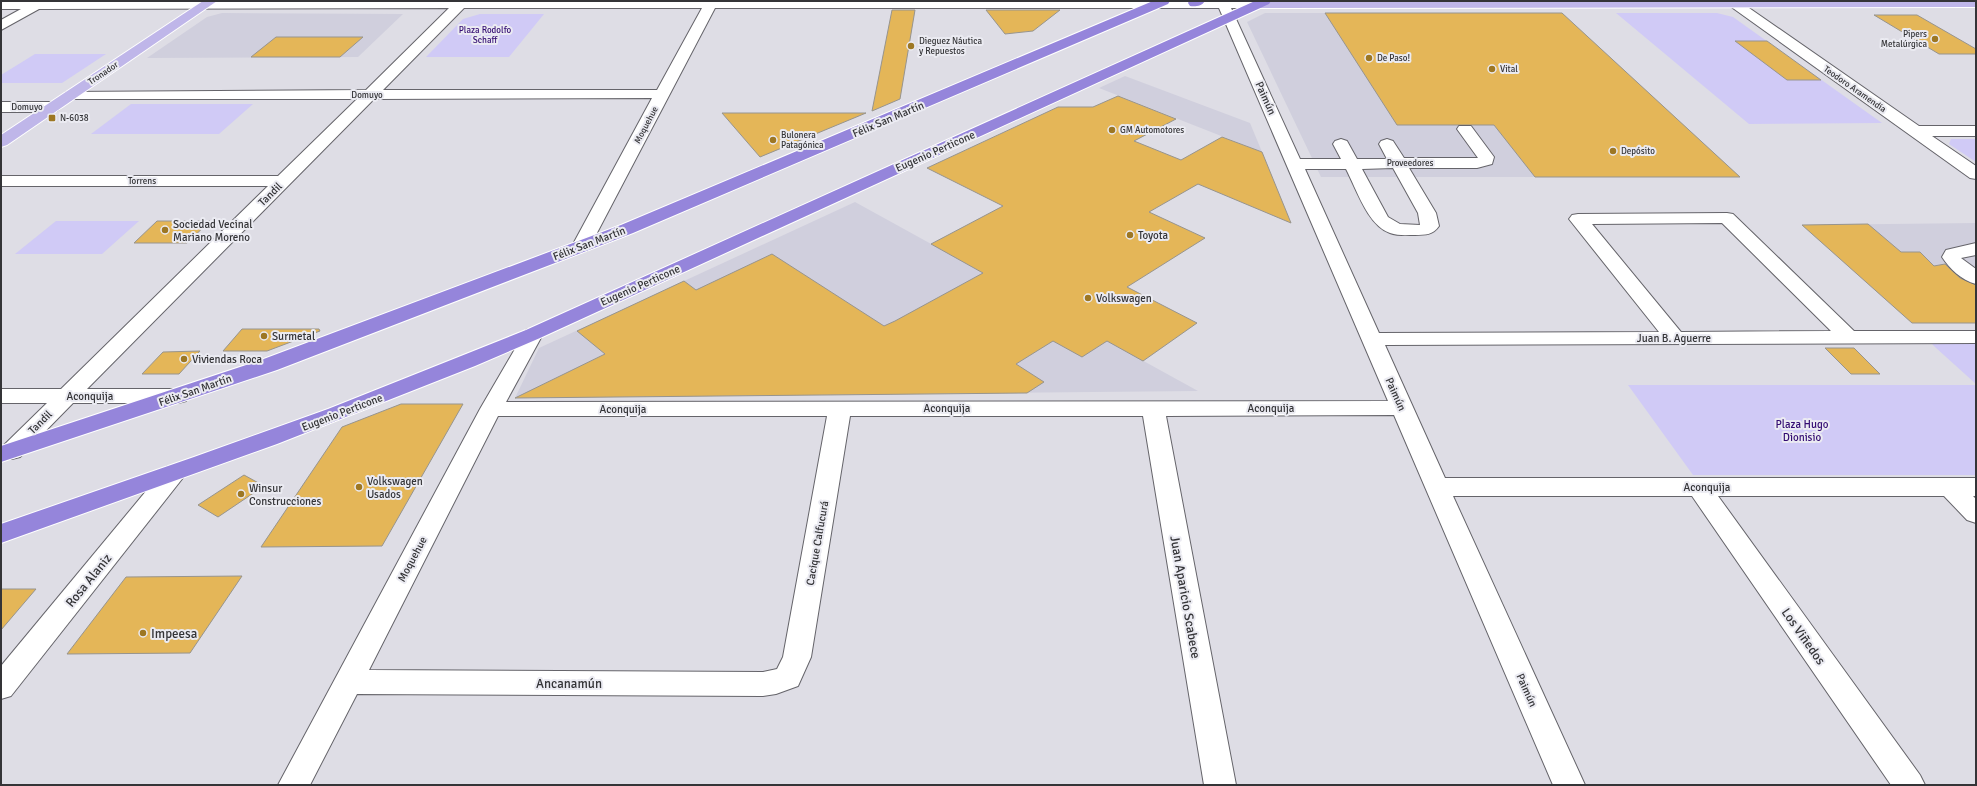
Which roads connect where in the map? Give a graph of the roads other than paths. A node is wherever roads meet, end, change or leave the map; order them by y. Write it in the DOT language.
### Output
graph roads {
  1 [pos="815,2"];
  2 [pos="1162,2"];
  3 [pos="1197,2"];
  4 [pos="1262,2"];
  5 [pos="1975,2"];
  6 [pos="41,3"];
  7 [pos="208,3"];
  8 [pos="711,3"];
  9 [pos="467,4"];
  10 [pos="1734,4"];
  11 [pos="1,5"];
  12 [pos="1225,7"];
  13 [pos="1,26"];
  14 [pos="662,94"];
  15 [pos="71,95"];
  16 [pos="369,95"];
  17 [pos="1,107"];
  18 [pos="53,107"];
  19 [pos="1465,129"];
  20 [pos="1976,130"];
  21 [pos="1914,131"];
  22 [pos="1,142"];
  23 [pos="1341,144"];
  24 [pos="1387,144"];
  25 [pos="1351,163"];
  26 [pos="1398,163"];
  27 [pos="1295,164"];
  28 [pos="1976,174"];
  29 [pos="1,181"];
  30 [pos="282,181"];
  31 [pos="581,246"];
  32 [pos="1976,249"];
  33 [pos="1976,278"];
  34 [pos="533,334"];
  35 [pos="1848,337"];
  36 [pos="1976,337"];
  37 [pos="1675,338"];
  38 [pos="1372,339"];
  39 [pos="1,396"];
  40 [pos="66,396"];
  41 [pos="178,396"];
  42 [pos="840,408"];
  43 [pos="1153,408"];
  44 [pos="1402,408"];
  45 [pos="491,409"];
  46 [pos="6,452"];
  47 [pos="174,473"];
  48 [pos="1437,487"];
  49 [pos="1699,487"];
  50 [pos="1950,487"];
  51 [pos="1976,487"];
  52 [pos="1976,514"];
  53 [pos="1,534"];
  54 [pos="788,677"];
  55 [pos="348,682"];
  56 [pos="1,687"];
  57 [pos="294,785"];
  58 [pos="1220,785"];
  59 [pos="1568,785"];
  60 [pos="1909,785"];
  1 -- 2 [label="street"];
  1 -- 8 [label="street"];
  2 -- 3 [label="street"];
  2 -- 31 [label="highway, Félix San Martín"];
  3 -- 12 [label="street"];
  4 -- 10 [label="main road"];
  4 -- 12 [label="highway, Eugenio Perticone"];
  5 -- 10 [label="main road"];
  6 -- 7 [label="street"];
  6 -- 11 [label="street"];
  6 -- 13 [label="street"];
  7 -- 9 [label="street"];
  7 -- 15 [label="main road, Tronador"];
  8 -- 9 [label="street"];
  8 -- 14 [label="street, Moquehue"];
  9 -- 16 [label="street, Tandil"];
  10 -- 21 [label="street, Teodoro Aramendia"];
  12 -- 27 [label="street, Paimún"];
  12 -- 34 [label="highway, Eugenio Perticone"];
  14 -- 16 [label="street, Domuyo"];
  14 -- 31 [label="street, Moquehue"];
  15 -- 16 [label="street, Domuyo"];
  15 -- 18 [label="main road, Tronador"];
  16 -- 30 [label="street, Tandil"];
  17 -- 18 [label="street, Domuyo"];
  18 -- 22 [label="main road, Tronador"];
  19 -- 26 [label="street, Proveedores"];
  20 -- 21 [label="street"];
  21 -- 28 [label="street, Teodoro Aramendia"];
  23 -- 25 [label="street"];
  24 -- 26 [label="street"];
  25 -- 26 [label="street, Proveedores"];
  25 -- 26 [label="street"];
  25 -- 27 [label="street, Proveedores"];
  27 -- 38 [label="street, Paimún"];
  29 -- 30 [label="street, Torrens"];
  30 -- 40 [label="street, Tandil"];
  31 -- 41 [label="highway, Félix San Martín"];
  32 -- 33 [label="street"];
  34 -- 45 [label="street, Moquehue"];
  34 -- 47 [label="highway, Eugenio Perticone"];
  35 -- 36 [label="street, Juan B. Aguerre"];
  35 -- 37 [label="street, Juan B. Aguerre"];
  35 -- 37 [label="street"];
  37 -- 38 [label="street, Juan B. Aguerre"];
  38 -- 44 [label="street, Paimún"];
  39 -- 40 [label="street, Aconquija"];
  40 -- 41 [label="street, Aconquija"];
  40 -- 46 [label="street, Tandil"];
  41 -- 46 [label="highway, Félix San Martín"];
  42 -- 43 [label="street, Aconquija"];
  42 -- 45 [label="street, Aconquija"];
  42 -- 54 [label="street, Cacique Calfucurá"];
  43 -- 44 [label="street, Aconquija"];
  43 -- 58 [label="street, Juan Aparicio Scabece"];
  44 -- 48 [label="street, Paimún"];
  45 -- 55 [label="street, Moquehue"];
  47 -- 53 [label="highway, Eugenio Perticone"];
  47 -- 56 [label="street, Rosa Alaniz"];
  48 -- 49 [label="street, Aconquija"];
  48 -- 59 [label="street, Paimún"];
  49 -- 50 [label="street, Aconquija"];
  49 -- 60 [label="street, Los Viñedos"];
  50 -- 51 [label="street, Aconquija"];
  50 -- 52 [label="street"];
  54 -- 55 [label="street, Ancanamún"];
  55 -- 57 [label="street, Moquehue"];
}
